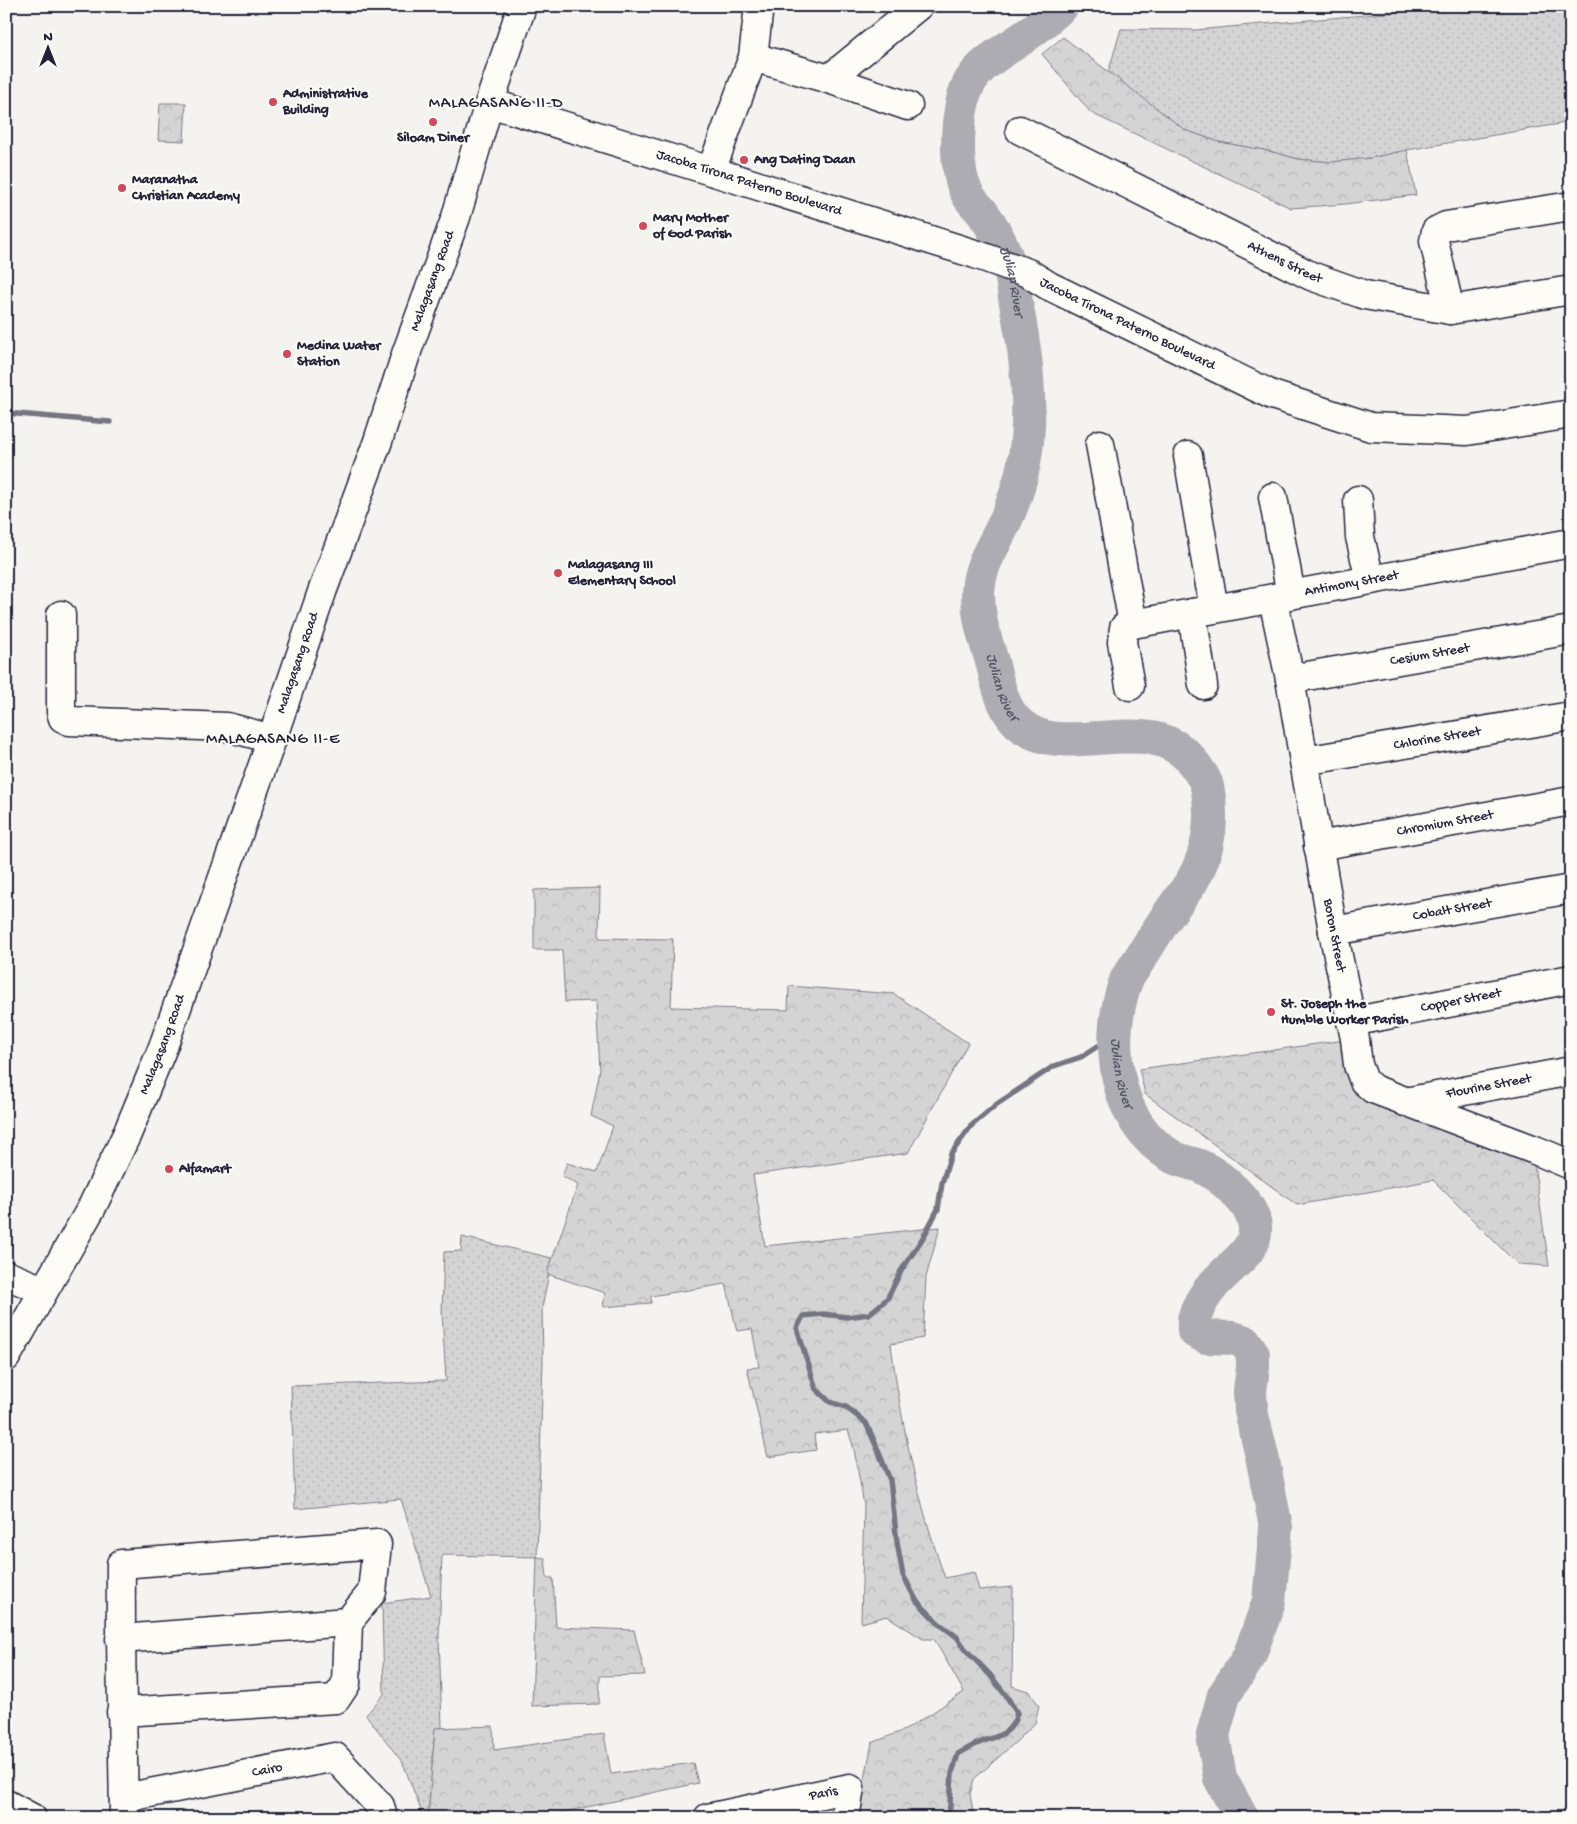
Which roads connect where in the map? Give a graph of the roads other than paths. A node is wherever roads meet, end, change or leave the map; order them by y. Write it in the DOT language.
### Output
graph roads {
  1 [pos="522,6"];
  2 [pos="759,6"];
  3 [pos="918,6"];
  4 [pos="753,57"];
  5 [pos="829,79"];
  6 [pos="490,103"];
  7 [pos="908,106"];
  8 [pos="1020,130"];
  9 [pos="712,170"];
  10 [pos="1571,206"];
  11 [pos="1571,290"];
  12 [pos="1450,310"];
  13 [pos="1571,414"];
  14 [pos="1100,444"];
  15 [pos="1188,456"];
  16 [pos="1274,496"];
  17 [pos="1358,500"];
  18 [pos="1571,543"];
  19 [pos="1370,580"];
  20 [pos="1282,597"];
  21 [pos="1203,611"];
  22 [pos="61,615"];
  23 [pos="1133,624"];
  24 [pos="1571,630"];
  25 [pos="1290,680"];
  26 [pos="1130,686"];
  27 [pos="1203,686"];
  28 [pos="1571,716"];
  29 [pos="272,739"];
  30 [pos="1304,761"];
  31 [pos="1571,801"];
  32 [pos="1318,846"];
  33 [pos="1571,888"];
  34 [pos="1333,932"];
  35 [pos="1571,979"];
  36 [pos="1351,1022"];
  37 [pos="1571,1071"];
  38 [pos="1405,1102"];
  39 [pos="1565,1160"];
  40 [pos="6,1275"];
  41 [pos="43,1290"];
  42 [pos="6,1356"];
  43 [pos="348,1622"];
  44 [pos="120,1639"];
  45 [pos="121,1712"];
  46 [pos="6,1804"];
  47 [pos="124,1808"];
  48 [pos="32,1818"];
  49 [pos="383,1818"];
  50 [pos="708,1818"];
  51 [pos="845,1818"];
  1 -- 6 [label="street, Malagasang Road"];
  2 -- 4 [label="street"];
  3 -- 5 [label="street"];
  4 -- 5 [label="street"];
  4 -- 9 [label="street"];
  5 -- 7 [label="street"];
  6 -- 9 [label="street, Jacoba Tirona Paterno Boulevard"];
  6 -- 29 [label="street, Malagasang Road"];
  8 -- 12 [label="street, Athens Street"];
  9 -- 13 [label="street, Jacoba Tirona Paterno Boulevard"];
  10 -- 12 [label="street"];
  11 -- 12 [label="street, Athens Street"];
  14 -- 23 [label="street"];
  15 -- 21 [label="street"];
  16 -- 20 [label="street, Boron Street"];
  17 -- 19 [label="street"];
  18 -- 19 [label="street, Antimony Street"];
  19 -- 20 [label="street, Antimony Street"];
  20 -- 21 [label="street, Antimony Street"];
  20 -- 25 [label="street, Boron Street"];
  21 -- 23 [label="street, Antimony Street"];
  21 -- 27 [label="street"];
  22 -- 29 [label="street"];
  23 -- 26 [label="street"];
  24 -- 25 [label="street, Cesium Street"];
  25 -- 30 [label="street, Boron Street"];
  28 -- 30 [label="street, Chlorine Street"];
  29 -- 41 [label="street, Malagasang Road"];
  30 -- 32 [label="street, Boron Street"];
  31 -- 32 [label="street, Chromium Street"];
  32 -- 34 [label="street, Boron Street"];
  33 -- 34 [label="street, Cobalt Street"];
  34 -- 36 [label="street, Boron Street"];
  35 -- 36 [label="street, Copper Street"];
  36 -- 38 [label="street, Boron Street"];
  37 -- 38 [label="street, Flourine Street"];
  38 -- 39 [label="street, Boron Street"];
  40 -- 41 [label="street"];
  41 -- 42 [label="street, Malagasang Road"];
  43 -- 44 [label="street"];
  43 -- 44 [label="street"];
  43 -- 45 [label="street"];
  44 -- 45 [label="street"];
  45 -- 47 [label="street"];
  46 -- 48 [label="street"];
  47 -- 49 [label="street, Cairo"];
  50 -- 51 [label="street, Paris"];
}
